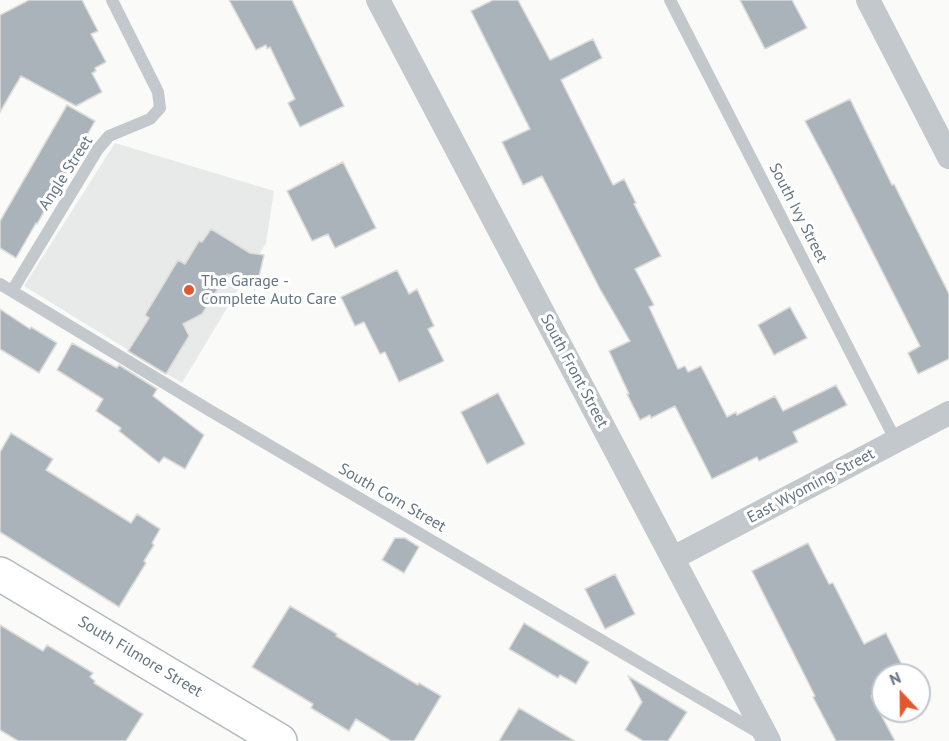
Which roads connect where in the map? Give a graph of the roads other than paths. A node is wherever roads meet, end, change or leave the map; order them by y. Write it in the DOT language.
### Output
graph roads {
  1 [pos="112,0"];
  2 [pos="378,0"];
  3 [pos="670,0"];
  4 [pos="868,0"];
  5 [pos="949,157"];
  6 [pos="0,284"];
  7 [pos="12,291"];
  8 [pos="949,413"];
  9 [pos="896,441"];
  10 [pos="673,558"];
  11 [pos="0,574"];
  12 [pos="769,740"];
  13 [pos="280,741"];
  1 -- 7 [label="lane, Angle Street"];
  2 -- 10 [label="street, South Front Street"];
  3 -- 9 [label="lane, South Ivy Street"];
  4 -- 5 [label="street"];
  6 -- 7 [label="lane, South Corn Street"];
  7 -- 12 [label="lane, South Corn Street"];
  8 -- 9 [label="street, East Wyoming Street"];
  9 -- 10 [label="street, East Wyoming Street"];
  10 -- 12 [label="street, South Front Street"];
  11 -- 13 [label="street, South Filmore Street"];
}
